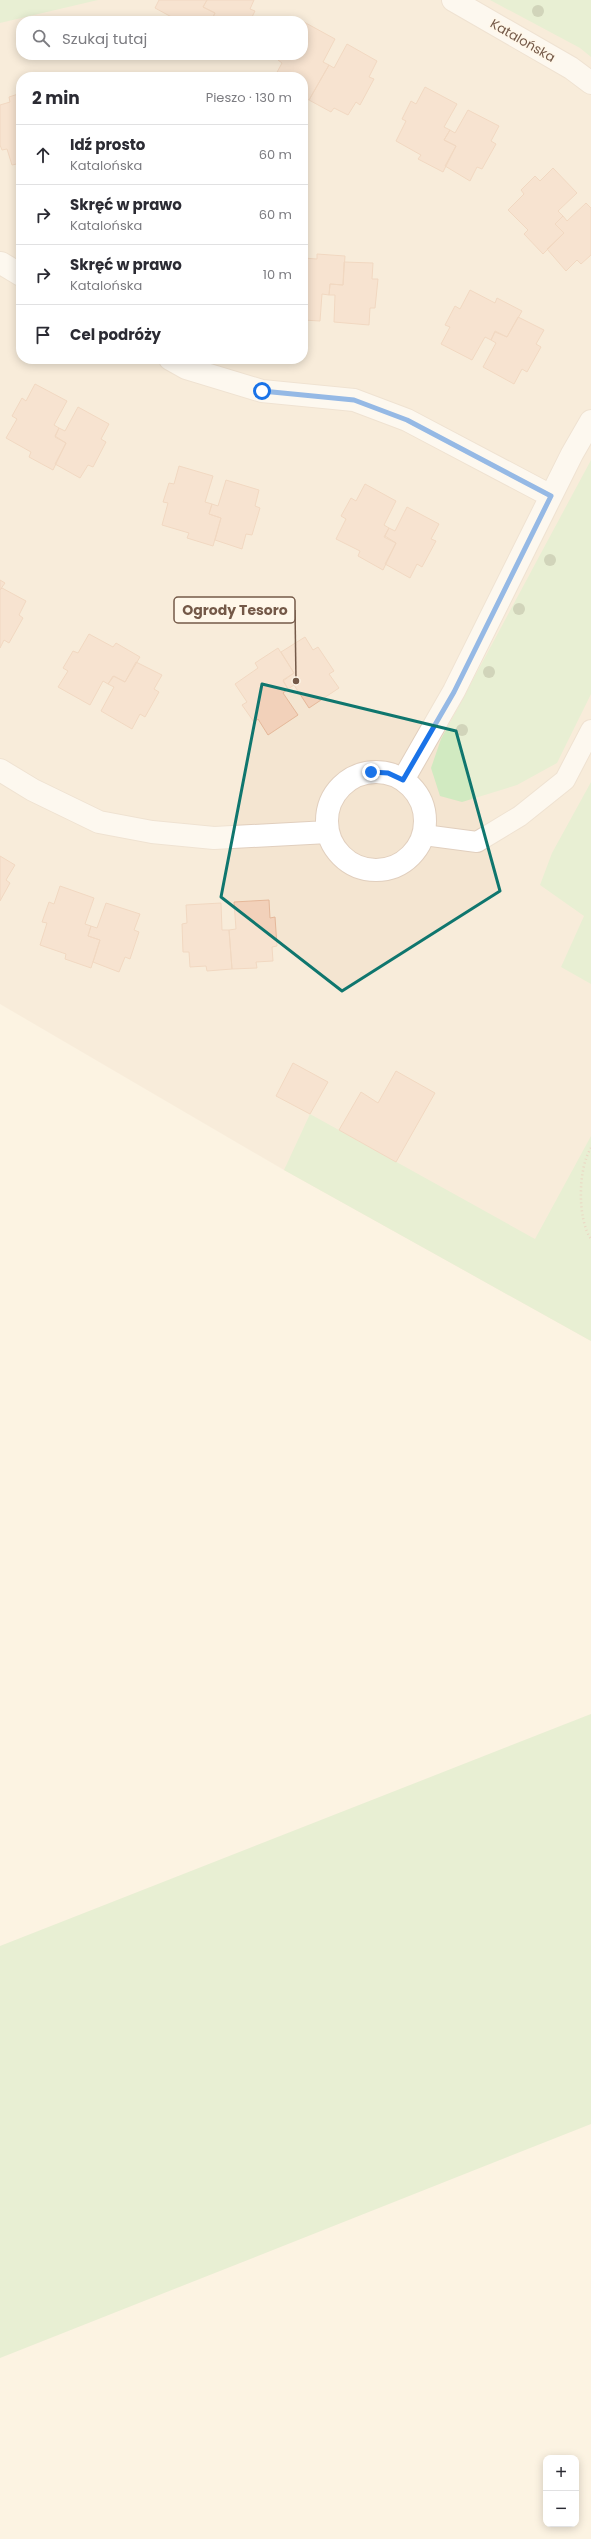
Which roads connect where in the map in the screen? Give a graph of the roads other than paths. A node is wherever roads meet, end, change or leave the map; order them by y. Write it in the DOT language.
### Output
graph roads {
  1 [pos="453,0"];
  2 [pos="591,83"];
  3 [pos="1,263"];
  4 [pos="16,272"];
  5 [pos="179,364"];
  6 [pos="591,421"];
  7 [pos="551,496"];
  8 [pos="591,730"];
  9 [pos="0,770"];
  10 [pos="403,780"];
  11 [pos="328,832"];
  12 [pos="424,835"];
  1 -- 2 [label="street, Katalońska"];
  3 -- 4 [label="street"];
  5 -- 7 [label="street"];
  6 -- 7 [label="street"];
  7 -- 10 [label="street"];
  8 -- 12 [label="lane"];
  9 -- 11 [label="street"];
  10 -- 11 [label="street"];
  10 -- 12 [label="street"];
  11 -- 12 [label="street"];
}
